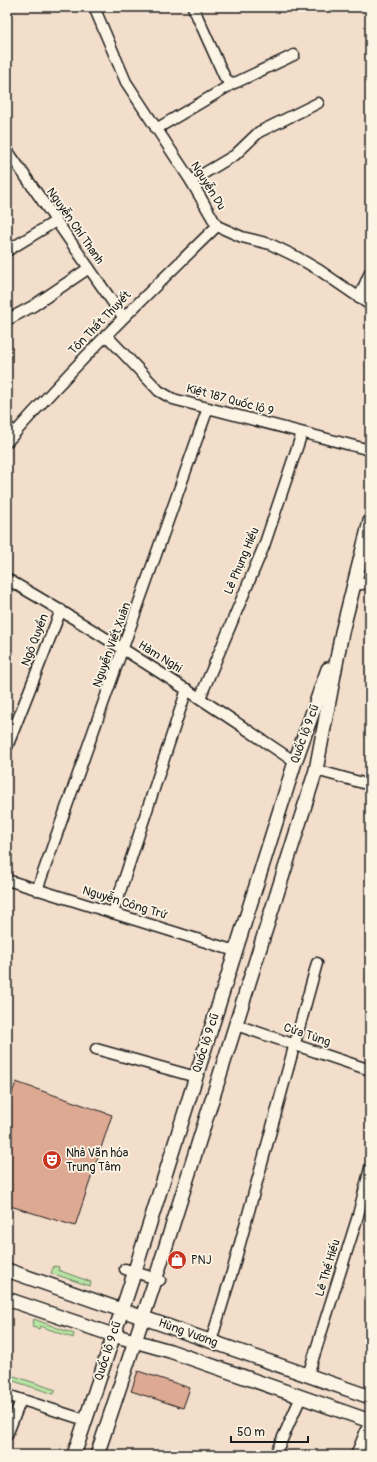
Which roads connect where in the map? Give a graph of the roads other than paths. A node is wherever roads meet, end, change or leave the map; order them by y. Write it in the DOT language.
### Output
graph roads {
  1 [pos="94,7"];
  2 [pos="193,7"];
  3 [pos="294,55"];
  4 [pos="234,83"];
  5 [pos="318,104"];
  6 [pos="156,129"];
  7 [pos="7,150"];
  8 [pos="191,181"];
  9 [pos="56,221"];
  10 [pos="217,226"];
  11 [pos="7,251"];
  12 [pos="89,268"];
  13 [pos="370,272"];
  14 [pos="359,298"];
  15 [pos="370,305"];
  16 [pos="123,317"];
  17 [pos="7,320"];
  18 [pos="106,335"];
  19 [pos="208,408"];
  20 [pos="11,429"];
  21 [pos="302,433"];
  22 [pos="7,442"];
  23 [pos="370,450"];
  24 [pos="370,520"];
  25 [pos="7,579"];
  26 [pos="370,583"];
  27 [pos="354,585"];
  28 [pos="61,610"];
  29 [pos="342,632"];
  30 [pos="124,650"];
  31 [pos="187,689"];
  32 [pos="200,698"];
  33 [pos="7,747"];
  34 [pos="295,762"];
  35 [pos="316,770"];
  36 [pos="370,785"];
  37 [pos="7,880"];
  38 [pos="38,890"];
  39 [pos="113,913"];
  40 [pos="235,951"];
  41 [pos="257,958"];
  42 [pos="317,963"];
  43 [pos="214,1017"];
  44 [pos="236,1025"];
  45 [pos="296,1044"];
  46 [pos="96,1049"];
  47 [pos="370,1070"];
  48 [pos="196,1077"];
  49 [pos="217,1084"];
  50 [pos="370,1168"];
  51 [pos="7,1270"];
  52 [pos="130,1270"];
  53 [pos="158,1279"];
  54 [pos="7,1299"];
  55 [pos="122,1309"];
  56 [pos="143,1317"];
  57 [pos="113,1335"];
  58 [pos="135,1341"];
  59 [pos="211,1341"];
  60 [pos="308,1375"];
  61 [pos="7,1395"];
  62 [pos="301,1397"];
  63 [pos="370,1397"];
  64 [pos="21,1400"];
  65 [pos="85,1420"];
  66 [pos="370,1421"];
  67 [pos="106,1428"];
  68 [pos="7,1435"];
  69 [pos="74,1455"];
  70 [pos="98,1455"];
  71 [pos="275,1455"];
  72 [pos="356,1455"];
  1 -- 6 [label="street, Nguyễn Du"];
  2 -- 4 [label="street"];
  3 -- 4 [label="street"];
  4 -- 6 [label="street"];
  5 -- 8 [label="street"];
  6 -- 8 [label="street, Nguyễn Du"];
  7 -- 9 [label="street, Nguyễn Chí Thanh"];
  8 -- 10 [label="street, Nguyễn Du"];
  9 -- 11 [label="street"];
  9 -- 12 [label="street, Nguyễn Chí Thanh"];
  10 -- 14 [label="street, Nguyễn Du"];
  10 -- 16 [label="street, Tôn Thất Thuyết"];
  12 -- 16 [label="street, Nguyễn Chí Thanh"];
  12 -- 17 [label="street"];
  13 -- 14 [label="street"];
  14 -- 15 [label="street, Nguyễn Du"];
  16 -- 18 [label="street, Tôn Thất Thuyết"];
  18 -- 19 [label="street, Kiệt 187 Quốc lộ 9"];
  18 -- 20 [label="street, Tôn Thất Thuyết"];
  19 -- 21 [label="street, Kiệt 187 Quốc lộ 9"];
  19 -- 30 [label="street, Nguyễn Viết Xuân"];
  20 -- 22 [label="street, Tôn Thất Thuyết"];
  21 -- 23 [label="street, Kiệt 187 Quốc lộ 9"];
  21 -- 32 [label="street, Lê Phụng Hiểu"];
  24 -- 27 [label="main road, Quốc lộ 9 cũ"];
  25 -- 28 [label="street, Hàm Nghi"];
  26 -- 27 [label="street"];
  27 -- 29 [label="main road, Quốc lộ 9 cũ"];
  28 -- 30 [label="street, Hàm Nghi"];
  28 -- 33 [label="street, Ngô Quyền"];
  29 -- 34 [label="main road, Quốc lộ 9 cũ"];
  29 -- 35 [label="main road, Quốc lộ 9 cũ"];
  30 -- 31 [label="street, Hàm Nghi"];
  30 -- 38 [label="street, Nguyễn Viết Xuân"];
  31 -- 32 [label="street, Hàm Nghi"];
  31 -- 39 [label="street"];
  32 -- 34 [label="street, Hàm Nghi"];
  34 -- 35 [label="main road"];
  34 -- 40 [label="main road, Quốc lộ 9 cũ"];
  35 -- 36 [label="street"];
  35 -- 41 [label="main road, Quốc lộ 9 cũ"];
  37 -- 38 [label="street, Nguyễn Công Trứ"];
  38 -- 39 [label="street, Nguyễn Công Trứ"];
  39 -- 40 [label="street, Nguyễn Công Trứ"];
  40 -- 41 [label="main road"];
  40 -- 43 [label="main road, Quốc lộ 9 cũ"];
  41 -- 44 [label="main road, Quốc lộ 9 cũ"];
  42 -- 45 [label="street"];
  43 -- 44 [label="main road"];
  43 -- 48 [label="main road, Quốc lộ 9 cũ"];
  44 -- 45 [label="street, Cửa Tùng"];
  44 -- 49 [label="main road, Quốc lộ 9 cũ"];
  45 -- 47 [label="street, Cửa Tùng"];
  45 -- 59 [label="street"];
  46 -- 48 [label="street"];
  48 -- 49 [label="main road"];
  48 -- 52 [label="main road, Quốc lộ 9 cũ"];
  49 -- 53 [label="main road, Quốc lộ 9 cũ"];
  50 -- 60 [label="street, Lê Thế Hiếu"];
  51 -- 55 [label="main road, Hùng Vương"];
  52 -- 53 [label="street"];
  52 -- 55 [label="main road, Quốc lộ 9 cũ"];
  53 -- 56 [label="main road, Quốc lộ 9 cũ"];
  54 -- 57 [label="main road, Hùng Vương"];
  55 -- 56 [label="main road, Hùng Vương"];
  55 -- 57 [label="main road, Quốc lộ 9 cũ"];
  56 -- 58 [label="main road, Quốc lộ 9 cũ"];
  56 -- 59 [label="main road, Hùng Vương"];
  57 -- 58 [label="main road, Hùng Vương"];
  57 -- 65 [label="main road, Quốc lộ 9 cũ"];
  58 -- 62 [label="main road, Hùng Vương"];
  58 -- 67 [label="main road, Quốc lộ 9 cũ"];
  59 -- 60 [label="main road, Hùng Vương"];
  60 -- 62 [label="main road"];
  60 -- 63 [label="main road, Hùng Vương"];
  61 -- 64 [label="street"];
  62 -- 66 [label="main road, Hùng Vương"];
  62 -- 71 [label="street"];
  64 -- 65 [label="street"];
  64 -- 68 [label="street"];
  65 -- 67 [label="main road"];
  65 -- 69 [label="main road, Quốc lộ 9 cũ"];
  66 -- 72 [label="street"];
  67 -- 70 [label="main road, Quốc lộ 9 cũ"];
}
